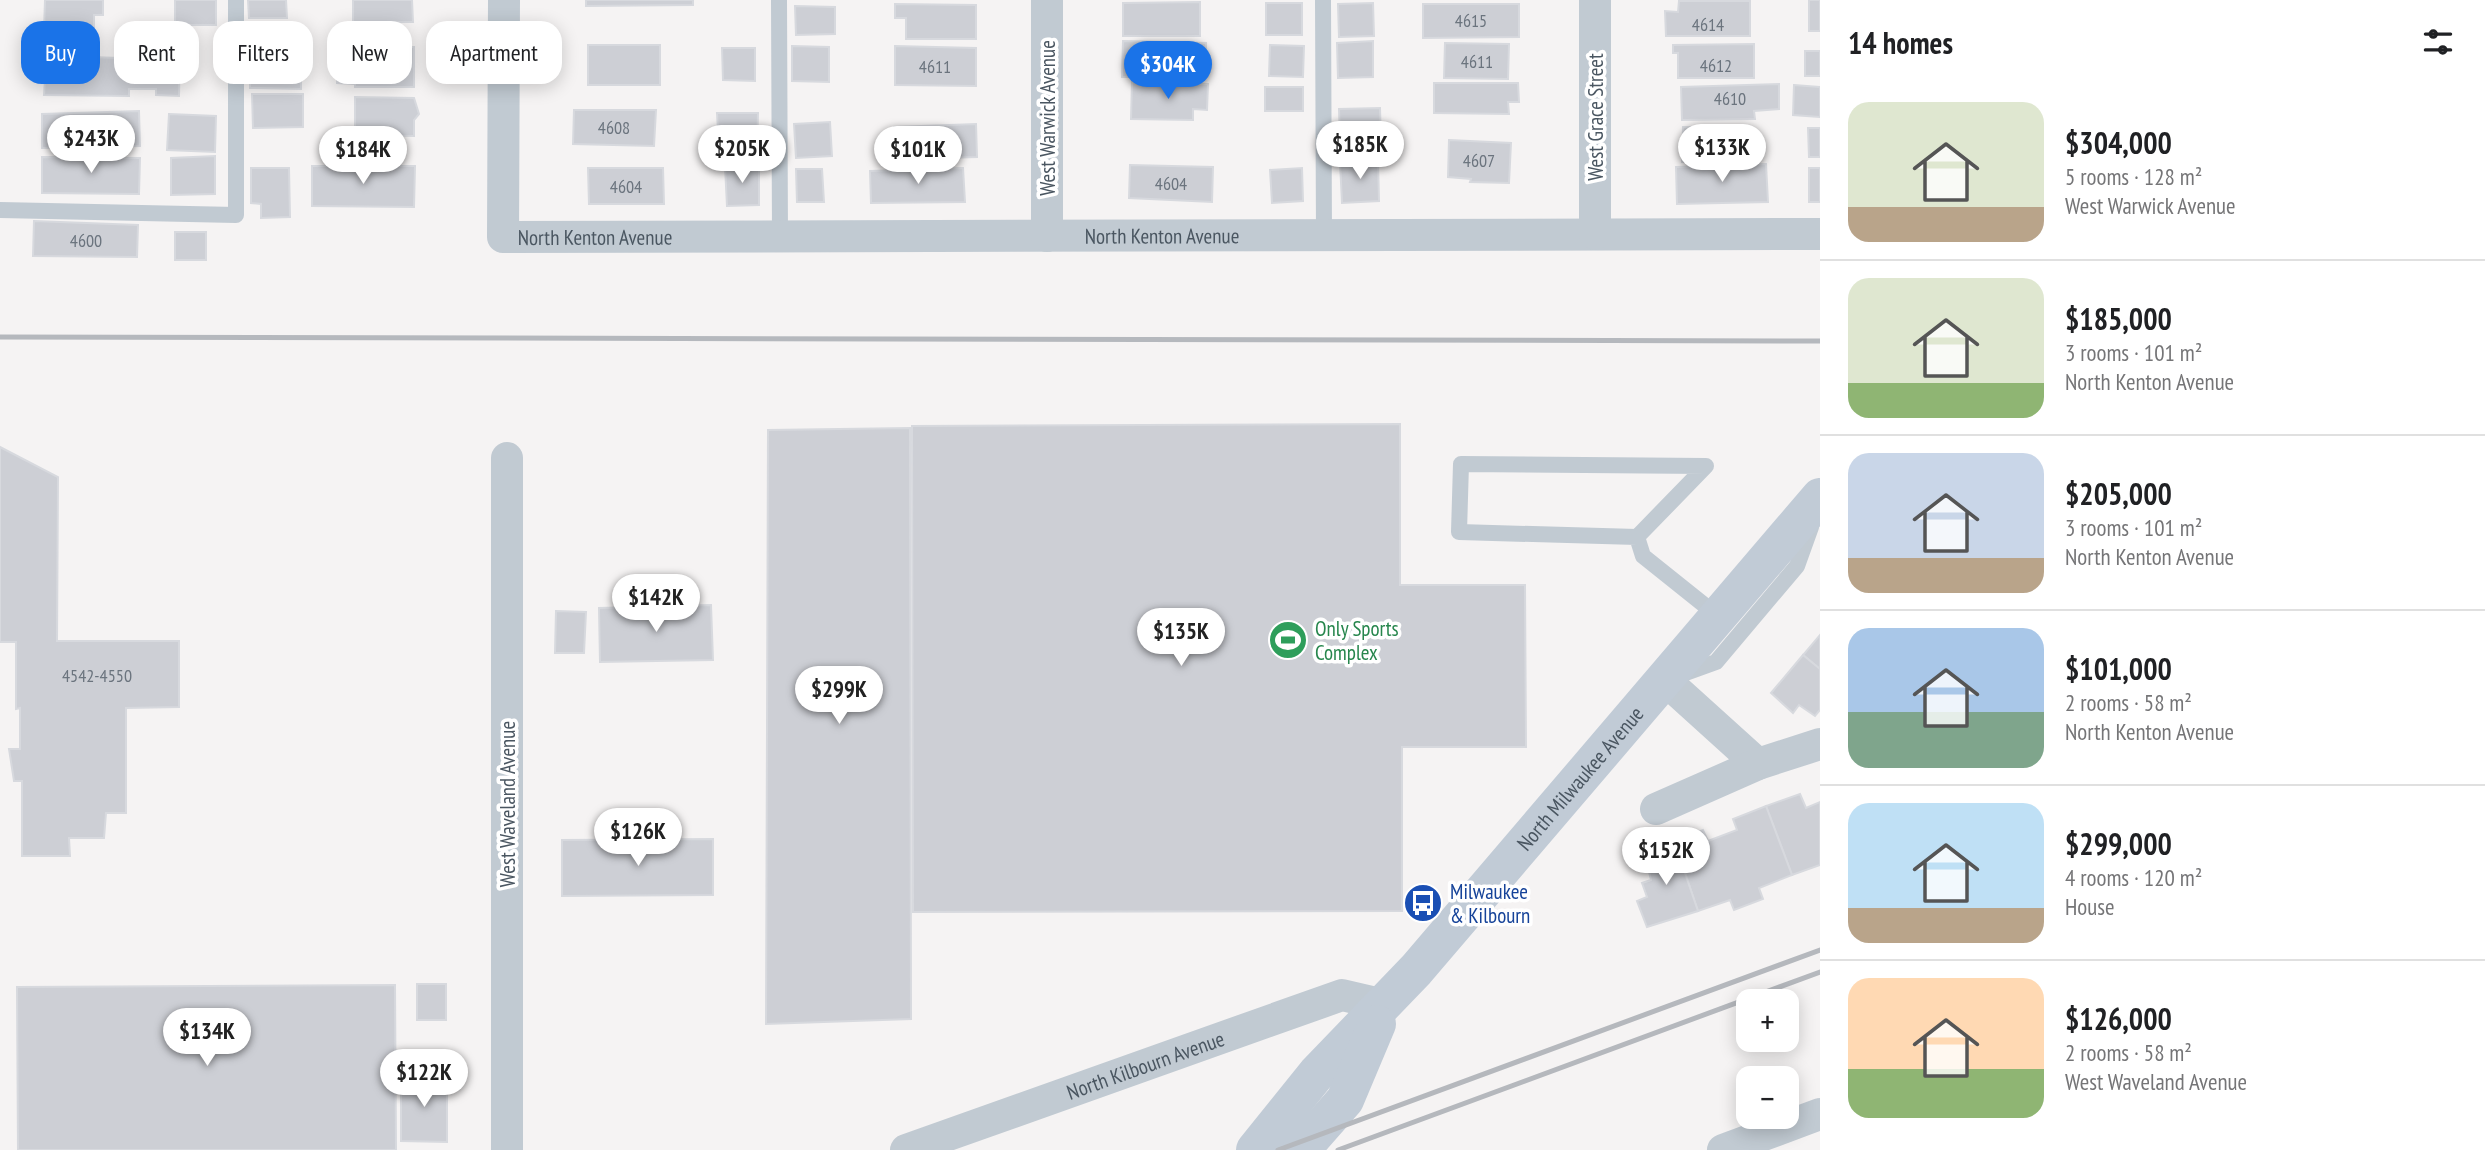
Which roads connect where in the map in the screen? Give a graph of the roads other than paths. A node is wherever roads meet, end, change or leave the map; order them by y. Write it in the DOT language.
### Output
graph roads {
  1 [pos="236,0"];
  2 [pos="504,0"];
  3 [pos="779,0"];
  4 [pos="1047,0"];
  5 [pos="1322,0"];
  6 [pos="1595,0"];
  7 [pos="0,210"];
  8 [pos="1595,234"];
  9 [pos="1820,234"];
  10 [pos="1324,235"];
  11 [pos="780,236"];
  12 [pos="1047,236"];
  13 [pos="507,458"];
  14 [pos="1820,497"];
  15 [pos="1820,502"];
  16 [pos="1637,537"];
  17 [pos="1718,616"];
  18 [pos="1665,680"];
  19 [pos="1820,744"];
  20 [pos="1758,764"];
  21 [pos="1656,809"];
  22 [pos="1385,1005"];
  23 [pos="1820,1114"];
  24 [pos="506,1150"];
  25 [pos="906,1150"];
  26 [pos="1255,1150"];
  27 [pos="1301,1150"];
  28 [pos="1723,1150"];
  1 -- 7 [label="lane"];
  2 -- 11 [label="street, North Kenton Avenue"];
  3 -- 11 [label="lane"];
  4 -- 12 [label="street, West Warwick Avenue"];
  5 -- 10 [label="lane"];
  6 -- 8 [label="street, West Grace Street"];
  8 -- 9 [label="street, North Kenton Avenue"];
  8 -- 10 [label="street, North Kenton Avenue"];
  10 -- 12 [label="street, North Kenton Avenue"];
  11 -- 12 [label="street, North Kenton Avenue"];
  13 -- 24 [label="street, West Waveland Avenue"];
  14 -- 17 [label="main road, North Milwaukee Avenue"];
  15 -- 18 [label="lane"];
  16 -- 16 [label="lane"];
  16 -- 17 [label="lane"];
  17 -- 18 [label="main road, North Milwaukee Avenue"];
  18 -- 20 [label="street"];
  18 -- 22 [label="main road, North Milwaukee Avenue"];
  19 -- 20 [label="street"];
  20 -- 21 [label="street"];
  22 -- 25 [label="street, North Kilbourn Avenue"];
  22 -- 26 [label="main road, North Milwaukee Avenue"];
  22 -- 27 [label="main road, North Milwaukee Avenue"];
  23 -- 28 [label="street"];
}
